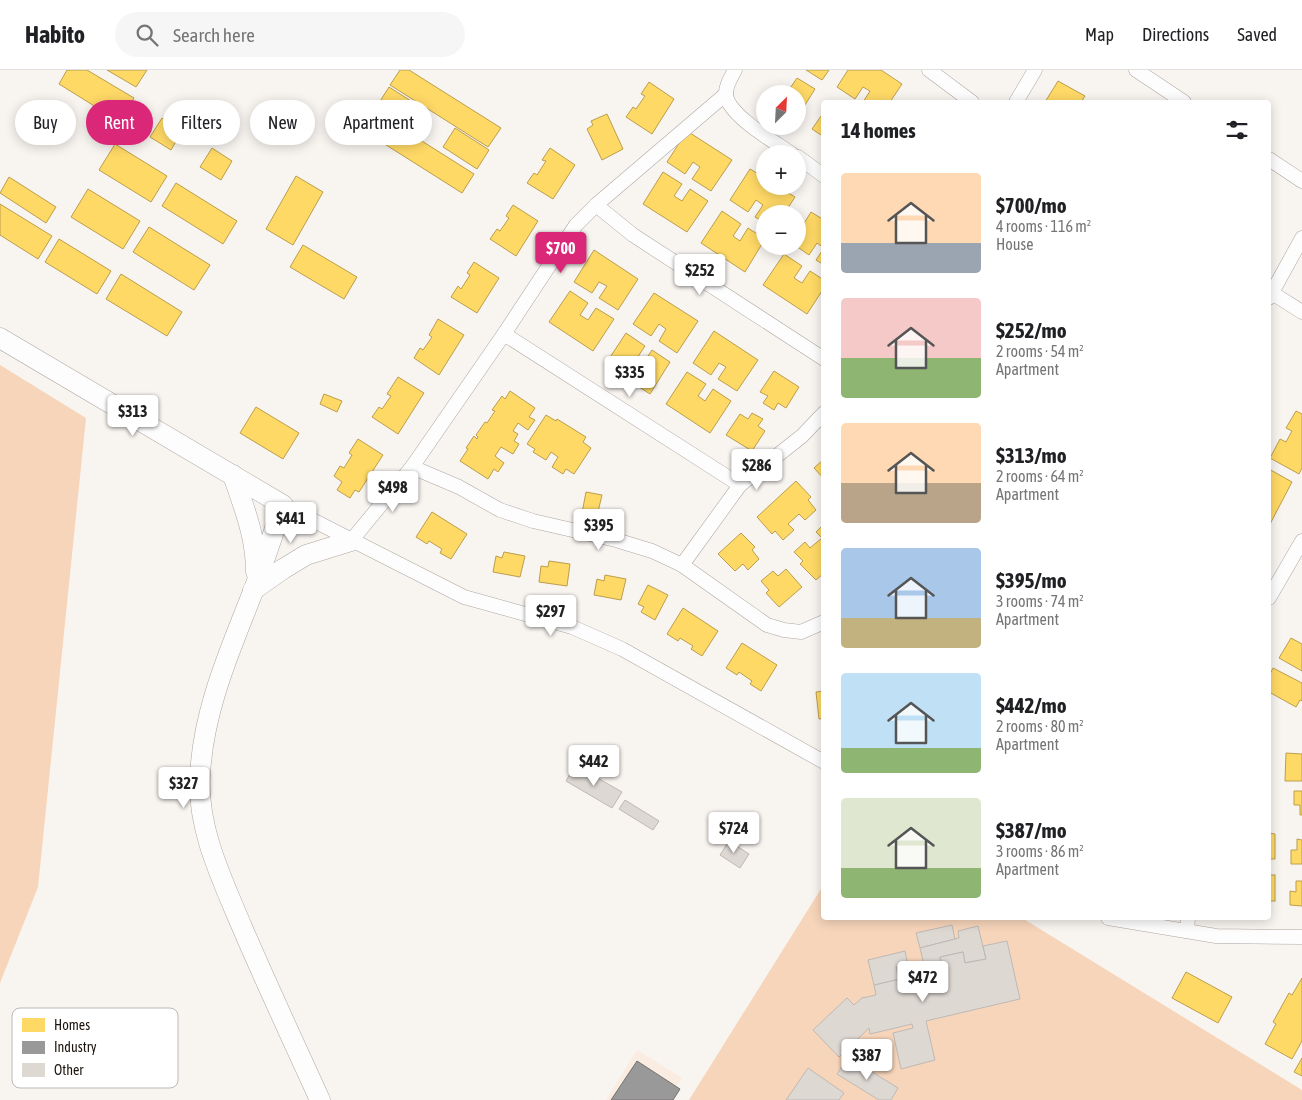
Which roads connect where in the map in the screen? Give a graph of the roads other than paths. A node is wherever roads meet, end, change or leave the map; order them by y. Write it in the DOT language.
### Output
graph roads {
  1 [pos="735,70"];
  2 [pos="928,70"];
  3 [pos="1035,70"];
  4 [pos="1136,70"];
  5 [pos="726,94"];
  6 [pos="969,100"];
  7 [pos="1017,100"];
  8 [pos="1181,100"];
  9 [pos="779,145"];
  10 [pos="1271,160"];
  11 [pos="806,163"];
  12 [pos="821,174"];
  13 [pos="1302,181"];
  14 [pos="596,205"];
  15 [pos="1302,238"];
  16 [pos="1271,294"];
  17 [pos="1271,296"];
  18 [pos="1302,312"];
  19 [pos="504,334"];
  20 [pos="0,338"];
  21 [pos="821,357"];
  22 [pos="821,416"];
  23 [pos="412,467"];
  24 [pos="233,475"];
  25 [pos="740,486"];
  26 [pos="283,505"];
  27 [pos="351,541"];
  28 [pos="1302,541"];
  29 [pos="682,565"];
  30 [pos="254,587"];
  31 [pos="1271,595"];
  32 [pos="821,623"];
  33 [pos="821,760"];
  34 [pos="1135,920"];
  35 [pos="1188,924"];
  36 [pos="1302,937"];
  37 [pos="320,1100"];
  1 -- 5 [label="street"];
  2 -- 6 [label="street"];
  3 -- 7 [label="street"];
  4 -- 8 [label="street"];
  5 -- 9 [label="street"];
  5 -- 14 [label="street"];
  10 -- 13 [label="street"];
  11 -- 12 [label="street"];
  14 -- 19 [label="street"];
  14 -- 21 [label="street"];
  15 -- 16 [label="street"];
  17 -- 18 [label="street"];
  19 -- 23 [label="street"];
  19 -- 25 [label="street"];
  20 -- 24 [label="street"];
  22 -- 25 [label="street"];
  23 -- 27 [label="street"];
  23 -- 29 [label="street"];
  24 -- 26 [label="street"];
  24 -- 30 [label="street"];
  25 -- 29 [label="street"];
  26 -- 27 [label="street"];
  26 -- 30 [label="street"];
  27 -- 30 [label="street"];
  27 -- 33 [label="street"];
  28 -- 31 [label="street"];
  29 -- 32 [label="street"];
  30 -- 37 [label="street"];
  34 -- 35 [label="street"];
  35 -- 36 [label="street"];
}
